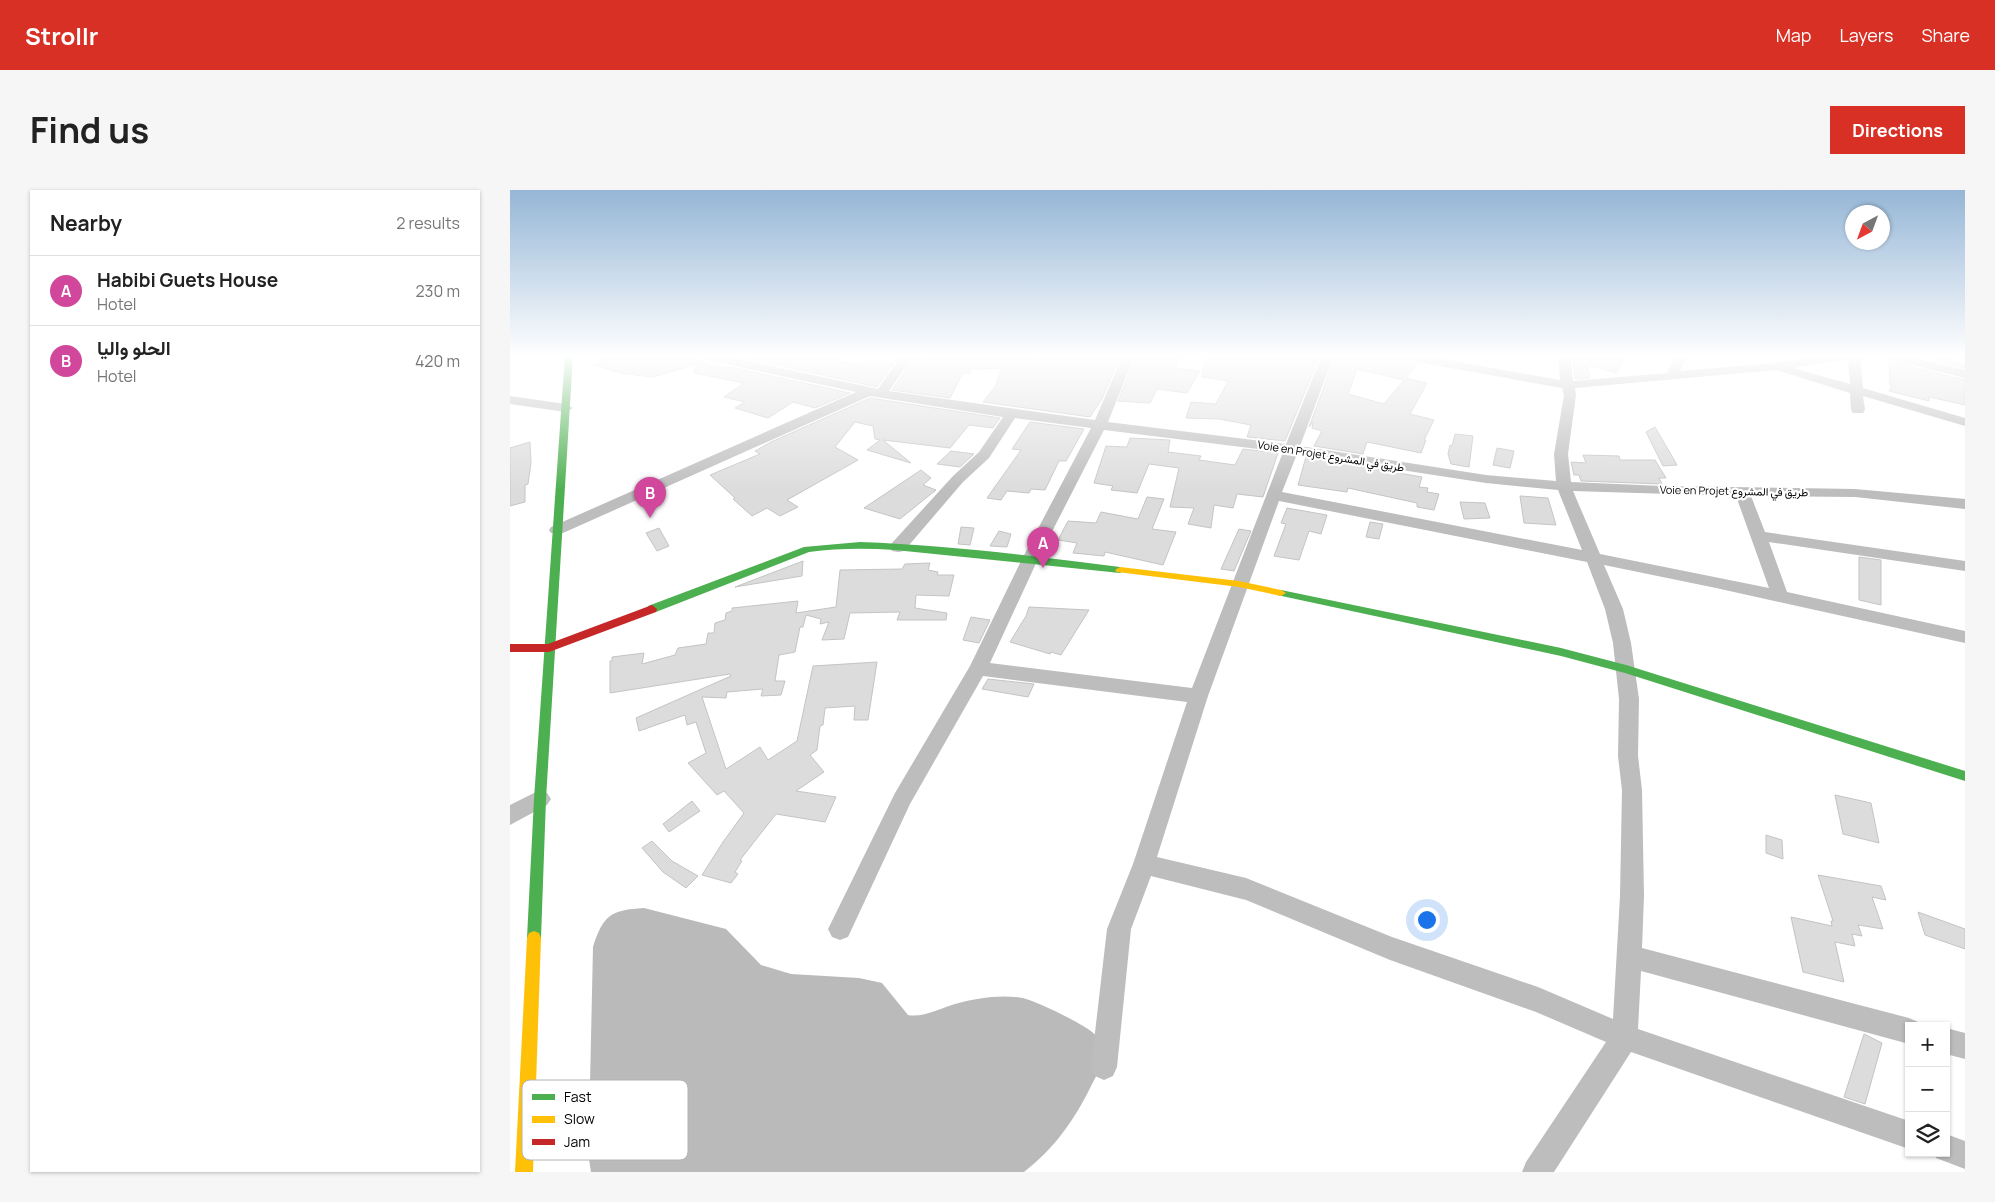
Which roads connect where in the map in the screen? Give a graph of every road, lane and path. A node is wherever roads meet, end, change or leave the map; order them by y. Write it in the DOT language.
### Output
graph roads {
  1 [pos="516,401"];
  2 [pos="566,401"];
  3 [pos="855,401"];
  4 [pos="930,401"];
  5 [pos="1110,401"];
  6 [pos="1310,401"];
  7 [pos="1569,401"];
  8 [pos="1858,401"];
  9 [pos="1894,401"];
  10 [pos="566,408"];
  11 [pos="1858,410"];
  12 [pos="1011,414"];
  13 [pos="1965,422"];
  14 [pos="1100,424"];
  15 [pos="1292,449"];
  16 [pos="1564,486"];
  17 [pos="1742,491"];
  18 [pos="1274,495"];
  19 [pos="1965,504"];
  20 [pos="557,530"];
  21 [pos="1759,536"];
  22 [pos="898,547"];
  23 [pos="1030,559"];
  24 [pos="1594,559"];
  25 [pos="1965,566"];
  26 [pos="1239,584"];
  27 [pos="1780,596"];
  28 [pos="1965,637"];
  29 [pos="510,648"];
  30 [pos="549,648"];
  31 [pos="978,668"];
  32 [pos="1626,669"];
  33 [pos="1198,696"];
  34 [pos="1965,776"];
  35 [pos="540,799"];
  36 [pos="510,816"];
  37 [pos="1144,864"];
  38 [pos="840,929"];
  39 [pos="1628,956"];
  40 [pos="1905,1030"];
  41 [pos="1625,1037"];
  42 [pos="1950,1042"];
  43 [pos="1965,1046"];
  44 [pos="1104,1067"];
  45 [pos="528,1080"];
  46 [pos="1905,1134"];
  47 [pos="1950,1149"];
  48 [pos="1965,1155"];
  49 [pos="1541,1170"];
  1 -- 10 [label="street"];
  2 -- 10 [label="street"];
  3 -- 20 [label="street"];
  4 -- 12 [label="street, Voie en Projet طريق في المشروع"];
  5 -- 14 [label="street"];
  6 -- 15 [label="street"];
  7 -- 16 [label="street"];
  8 -- 11 [label="street"];
  9 -- 13 [label="street"];
  10 -- 20 [label="street"];
  12 -- 14 [label="street, Voie en Projet طريق في المشروع"];
  12 -- 22 [label="street"];
  14 -- 15 [label="street, Voie en Projet طريق في المشروع"];
  14 -- 23 [label="street"];
  15 -- 16 [label="street, Voie en Projet طريق في المشروع"];
  15 -- 18 [label="street"];
  16 -- 17 [label="street, Voie en Projet طريق في المشروع"];
  16 -- 24 [label="street"];
  17 -- 19 [label="street, Voie en Projet طريق في المشروع"];
  17 -- 21 [label="street"];
  18 -- 24 [label="street"];
  18 -- 26 [label="street"];
  20 -- 30 [label="street"];
  21 -- 25 [label="street"];
  21 -- 27 [label="street"];
  22 -- 23 [label="street"];
  22 -- 30 [label="street"];
  23 -- 26 [label="street"];
  23 -- 31 [label="street"];
  24 -- 27 [label="street"];
  24 -- 32 [label="street"];
  26 -- 32 [label="street"];
  26 -- 33 [label="street"];
  27 -- 28 [label="street"];
  29 -- 30 [label="street"];
  30 -- 35 [label="street"];
  31 -- 33 [label="street"];
  31 -- 38 [label="street"];
  32 -- 34 [label="street"];
  32 -- 39 [label="street"];
  33 -- 37 [label="street"];
  35 -- 36 [label="street"];
  35 -- 45 [label="street"];
  37 -- 41 [label="street"];
  37 -- 44 [label="street"];
  39 -- 40 [label="street"];
  39 -- 41 [label="street"];
  41 -- 46 [label="street"];
  41 -- 49 [label="street"];
  42 -- 43 [label="street"];
  47 -- 48 [label="street"];
}
